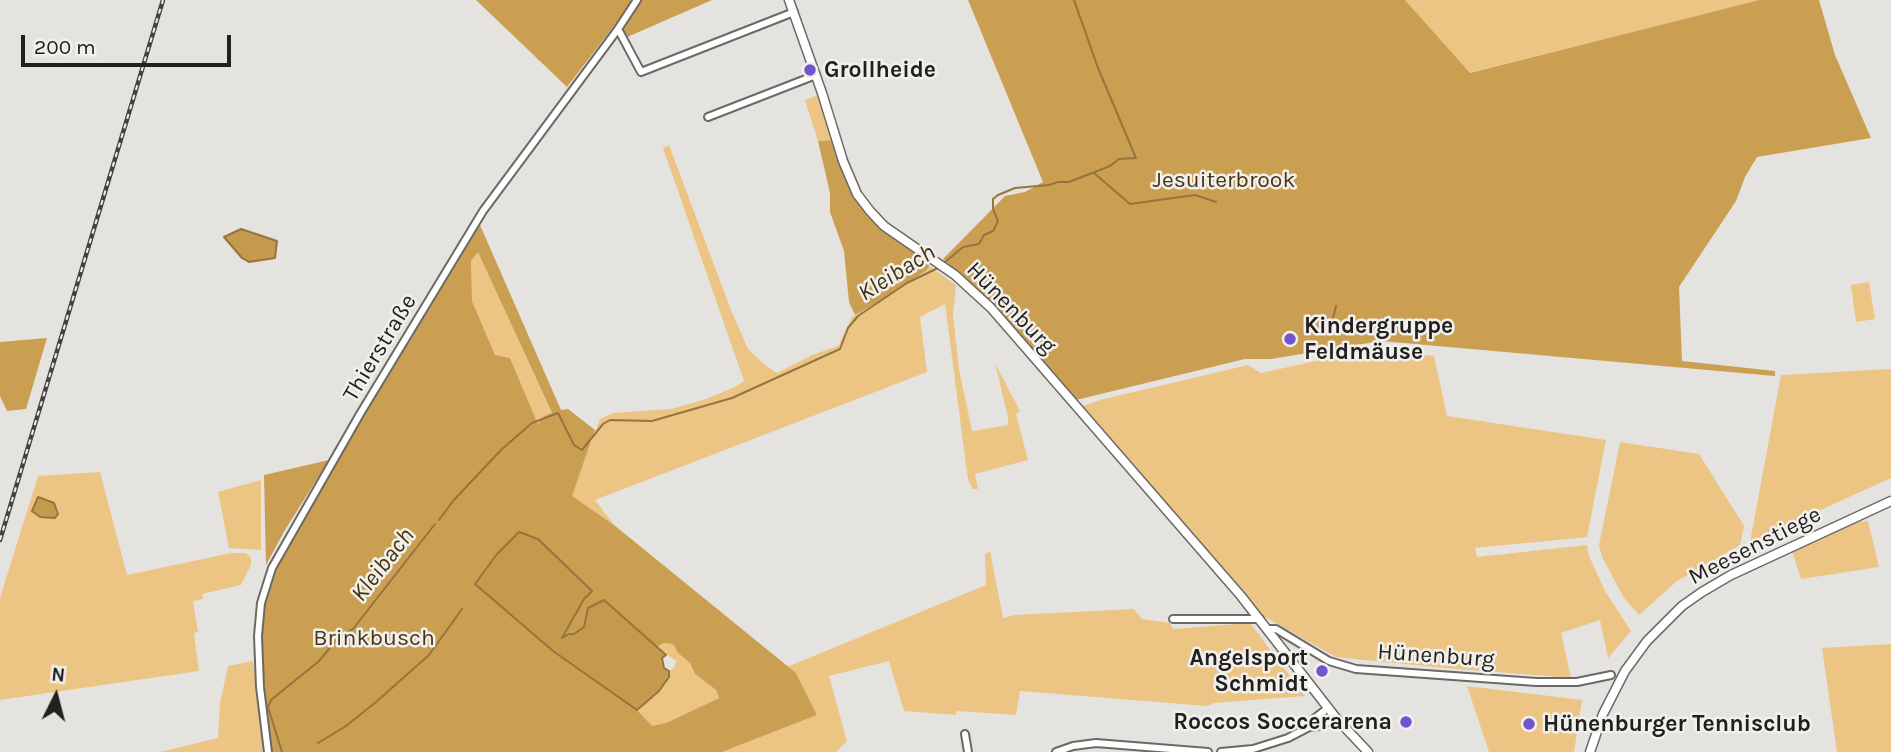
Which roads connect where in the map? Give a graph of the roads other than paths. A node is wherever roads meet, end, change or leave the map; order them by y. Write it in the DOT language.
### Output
graph roads {
  1 [pos="637,0"];
  2 [pos="789,0"];
  3 [pos="794,12"];
  4 [pos="618,29"];
  5 [pos="816,75"];
  6 [pos="708,117"];
  7 [pos="1891,501"];
  8 [pos="1173,619"];
  9 [pos="1260,619"];
  10 [pos="1268,629"];
  11 [pos="1611,675"];
  12 [pos="1328,708"];
  13 [pos="1336,718"];
  14 [pos="1309,727"];
  15 [pos="965,734"];
  16 [pos="1119,748"];
  17 [pos="268,752"];
  18 [pos="968,752"];
  19 [pos="1056,752"];
  20 [pos="1208,752"];
  21 [pos="1221,752"];
  22 [pos="1238,752"];
  23 [pos="1368,752"];
  24 [pos="1590,752"];
  1 -- 4 [label="street, Thierstraße"];
  2 -- 3 [label="street, Hünenburg"];
  3 -- 4 [label="street"];
  3 -- 5 [label="street, Hünenburg"];
  4 -- 17 [label="street, Thierstraße"];
  5 -- 6 [label="street"];
  5 -- 9 [label="street, Hünenburg"];
  7 -- 24 [label="street, Meesenstiege"];
  8 -- 9 [label="street"];
  9 -- 10 [label="street, Hünenburg"];
  10 -- 11 [label="street, Hünenburg"];
  10 -- 12 [label="street, Hünenburg"];
  12 -- 13 [label="street, Hünenburg"];
  12 -- 14 [label="street"];
  13 -- 14 [label="street"];
  13 -- 23 [label="street, Hünenburg"];
  14 -- 22 [label="street"];
  15 -- 18 [label="street"];
  16 -- 19 [label="street"];
  16 -- 20 [label="street"];
  21 -- 22 [label="street"];
}
